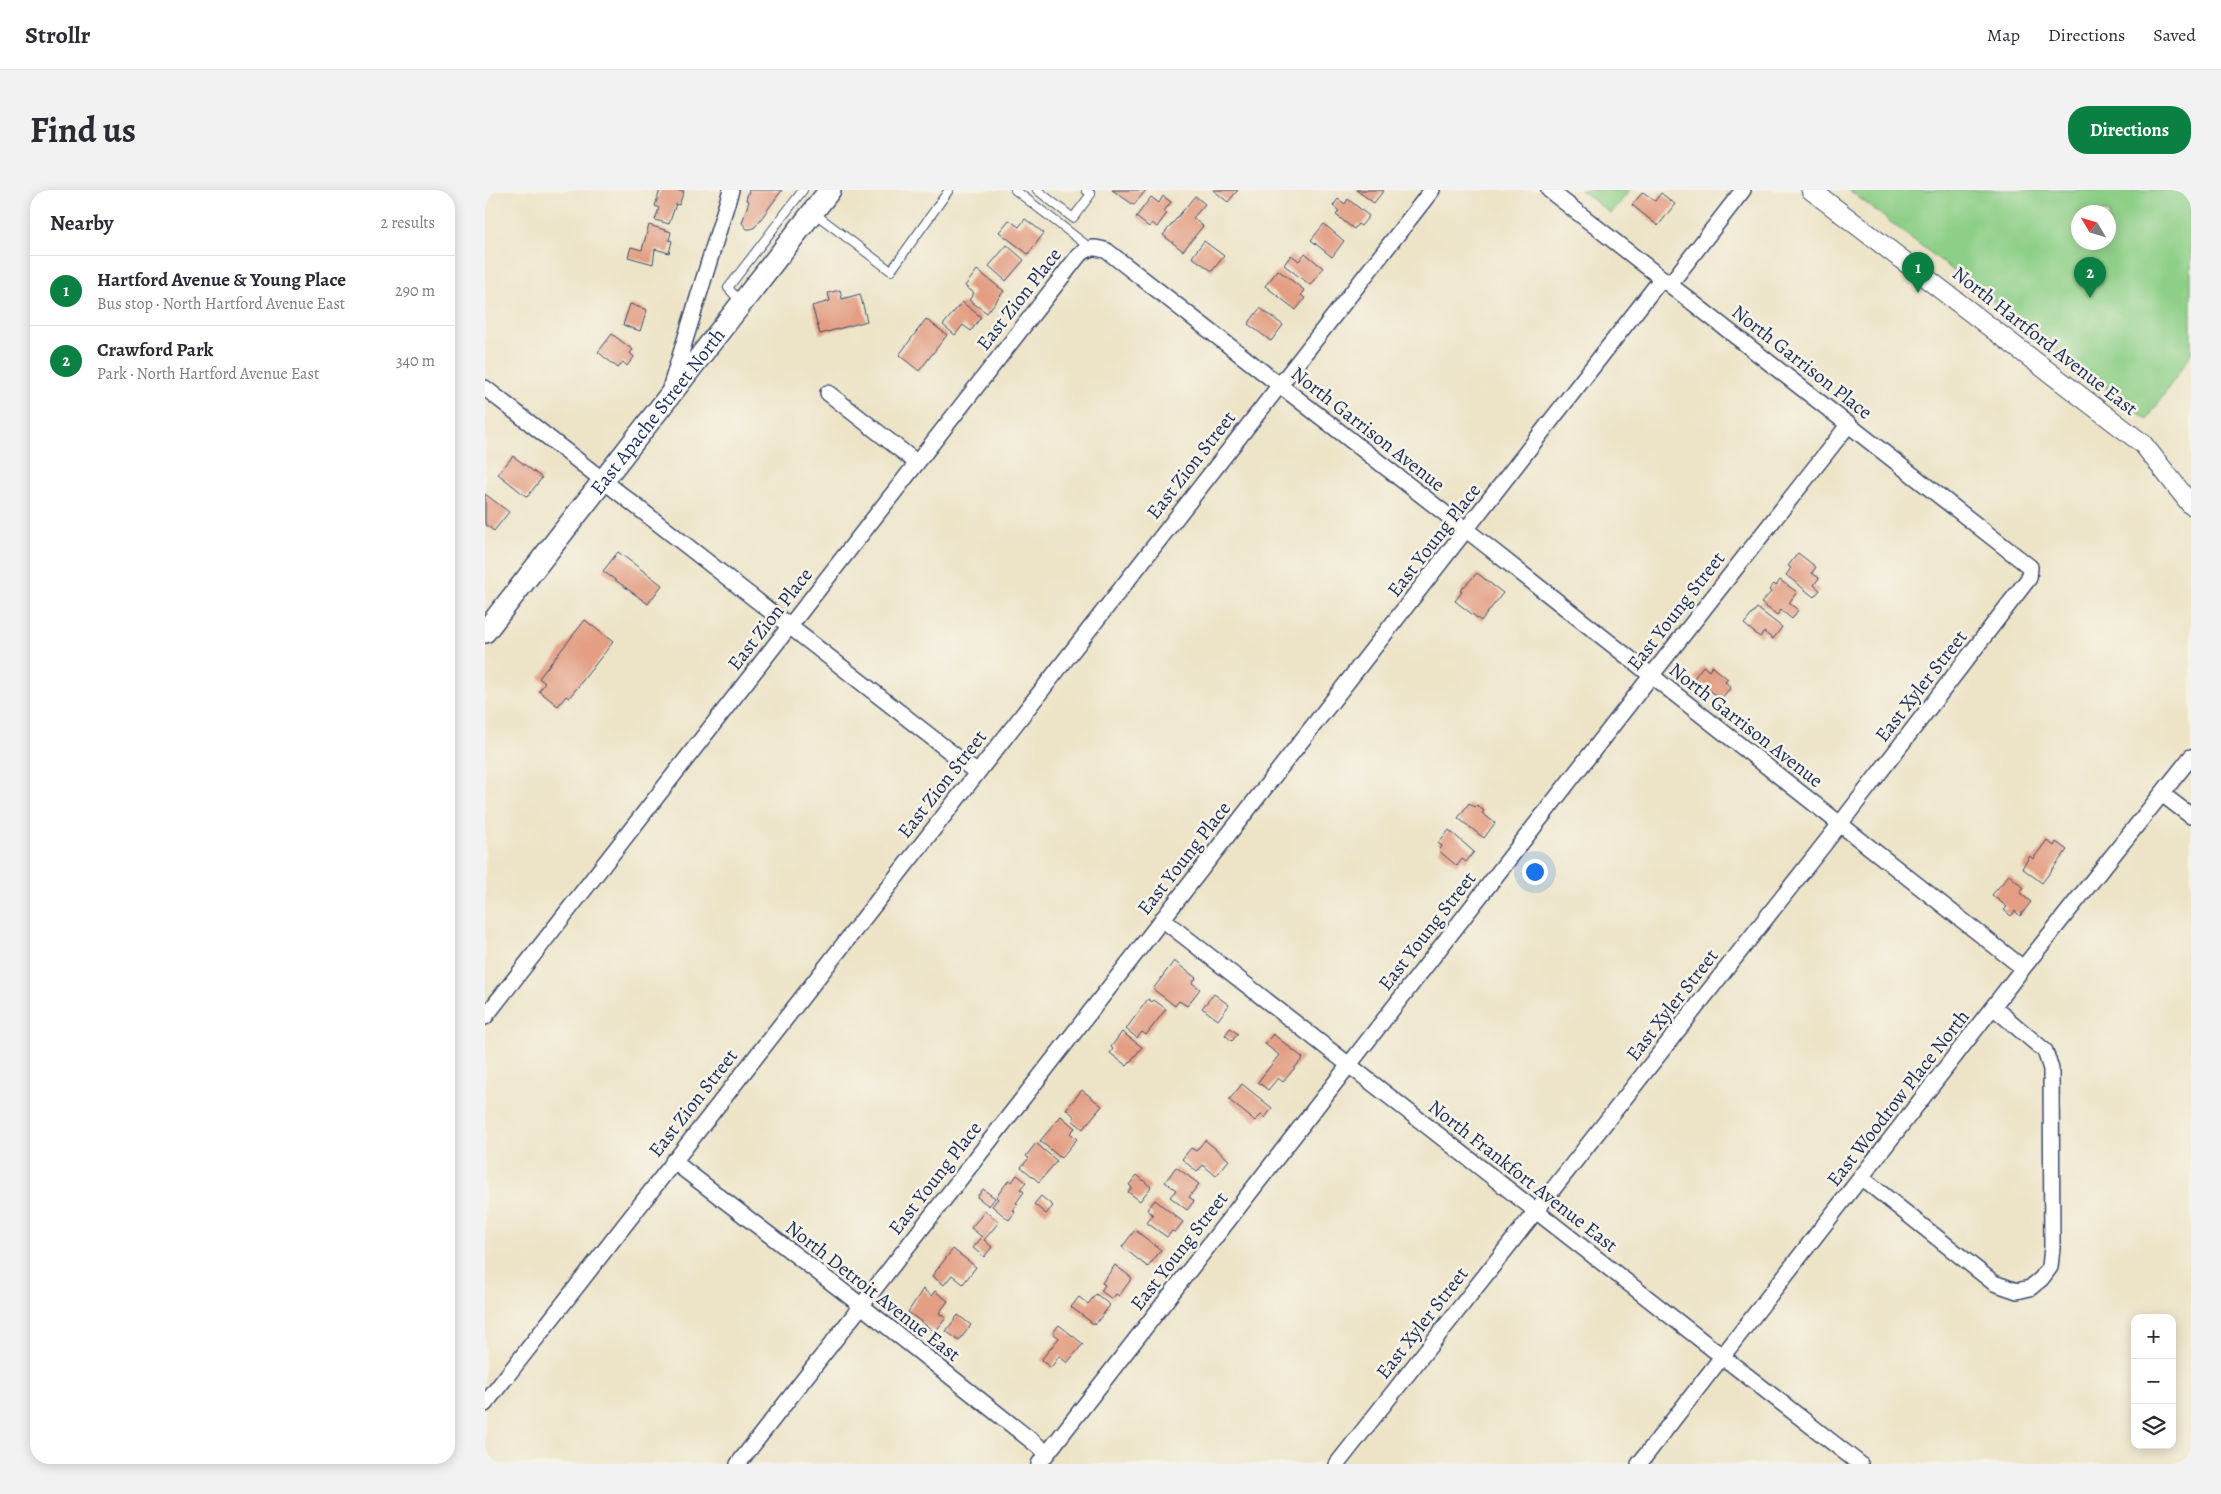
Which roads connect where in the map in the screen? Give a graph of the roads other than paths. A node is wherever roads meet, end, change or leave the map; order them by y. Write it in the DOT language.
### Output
graph roads {
  1 [pos="731,190"];
  2 [pos="803,190"];
  3 [pos="830,190"];
  4 [pos="949,190"];
  5 [pos="1015,190"];
  6 [pos="1037,190"];
  7 [pos="1086,190"];
  8 [pos="1432,190"];
  9 [pos="1549,190"];
  10 [pos="1743,190"];
  11 [pos="1811,190"];
  12 [pos="812,212"];
  13 [pos="1089,248"];
  14 [pos="1666,281"];
  15 [pos="741,304"];
  16 [pos="1279,385"];
  17 [pos="485,388"];
  18 [pos="828,394"];
  19 [pos="667,397"];
  20 [pos="1849,424"];
  21 [pos="916,462"];
  22 [pos="604,480"];
  23 [pos="2191,505"];
  24 [pos="1467,530"];
  25 [pos="2030,567"];
  26 [pos="789,627"];
  27 [pos="485,632"];
  28 [pos="1651,676"];
  29 [pos="2191,757"];
  30 [pos="976,772"];
  31 [pos="2162,794"];
  32 [pos="2191,816"];
  33 [pos="1840,824"];
  34 [pos="1162,919"];
  35 [pos="2023,968"];
  36 [pos="1993,1007"];
  37 [pos="485,1017"];
  38 [pos="1349,1064"];
  39 [pos="673,1161"];
  40 [pos="1862,1178"];
  41 [pos="1535,1210"];
  42 [pos="861,1306"];
  43 [pos="1722,1358"];
  44 [pos="485,1404"];
  45 [pos="1043,1459"];
  46 [pos="737,1464"];
  47 [pos="1337,1464"];
  48 [pos="1639,1464"];
  49 [pos="1860,1464"];
  1 -- 19 [label="street"];
  2 -- 15 [label="lane"];
  3 -- 12 [label="main road, East Apache Street North"];
  4 -- 12 [label="lane"];
  5 -- 13 [label="lane, North Garrison Avenue"];
  6 -- 7 [label="lane"];
  8 -- 16 [label="street, East Zion Street"];
  9 -- 14 [label="street, North Garrison Place"];
  10 -- 14 [label="street, East Young Place"];
  11 -- 23 [label="street, North Hartford Avenue East"];
  12 -- 15 [label="main road, East Apache Street North"];
  13 -- 16 [label="street, North Garrison Avenue"];
  13 -- 21 [label="street, East Zion Place"];
  14 -- 20 [label="street, North Garrison Place"];
  14 -- 24 [label="street, East Young Place"];
  15 -- 19 [label="main road, East Apache Street North"];
  16 -- 24 [label="street, North Garrison Avenue"];
  16 -- 30 [label="street, East Zion Street"];
  17 -- 22 [label="street"];
  18 -- 21 [label="street"];
  19 -- 22 [label="main road, East Apache Street North"];
  20 -- 25 [label="street, North Garrison Place"];
  20 -- 28 [label="street, East Young Street"];
  21 -- 26 [label="street, East Zion Place"];
  22 -- 26 [label="street"];
  22 -- 27 [label="main road, East Apache Street North"];
  24 -- 28 [label="street, North Garrison Avenue"];
  24 -- 34 [label="street, East Young Place"];
  25 -- 33 [label="street, East Xyler Street"];
  26 -- 30 [label="street"];
  26 -- 37 [label="street, East Zion Place"];
  28 -- 33 [label="street, North Garrison Avenue"];
  28 -- 38 [label="street, East Young Street"];
  29 -- 31 [label="street, East Woodrow Place North"];
  30 -- 39 [label="street, East Zion Street"];
  31 -- 32 [label="street"];
  31 -- 35 [label="street, East Woodrow Place North"];
  33 -- 35 [label="street, North Garrison Avenue"];
  33 -- 41 [label="street, East Xyler Street"];
  34 -- 38 [label="street, North Frankfort Avenue East"];
  34 -- 42 [label="street, East Young Place"];
  35 -- 36 [label="street, East Woodrow Place North"];
  36 -- 40 [label="street, East Woodrow Place North"];
  36 -- 40 [label="street"];
  38 -- 41 [label="street, North Frankfort Avenue East"];
  38 -- 45 [label="street, East Young Street"];
  39 -- 42 [label="street, North Detroit Avenue East"];
  39 -- 44 [label="street, East Zion Street"];
  40 -- 43 [label="street, East Woodrow Place North"];
  41 -- 43 [label="street, North Frankfort Avenue East"];
  41 -- 47 [label="street, East Xyler Street"];
  42 -- 45 [label="street, North Detroit Avenue East"];
  42 -- 46 [label="street, East Young Place"];
  43 -- 48 [label="street, East Woodrow Place North"];
  43 -- 49 [label="street, North Frankfort Avenue East"];
}
